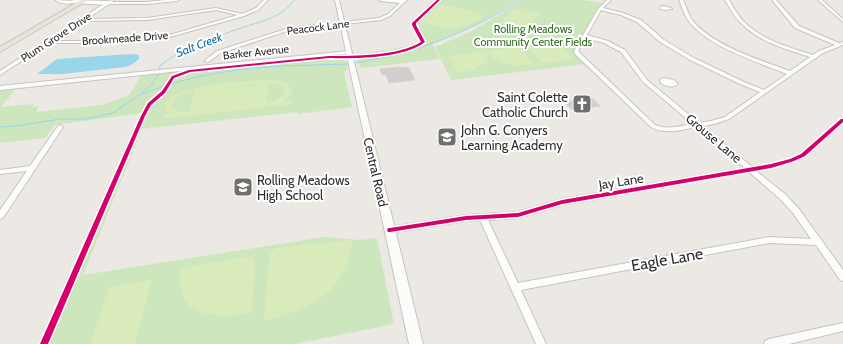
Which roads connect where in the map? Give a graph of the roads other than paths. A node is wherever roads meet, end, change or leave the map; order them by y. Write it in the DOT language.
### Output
graph roads {
  1 [pos="57,0"];
  2 [pos="177,0"];
  3 [pos="266,0"];
  4 [pos="337,0"];
  5 [pos="381,0"];
  6 [pos="390,0"];
  7 [pos="609,0"];
  8 [pos="681,0"];
  9 [pos="727,0"];
  10 [pos="774,0"];
  11 [pos="820,0"];
  12 [pos="79,1"];
  13 [pos="110,1"];
  14 [pos="404,1"];
  15 [pos="670,8"];
  16 [pos="600,9"];
  17 [pos="685,10"];
  18 [pos="243,15"];
  19 [pos="82,20"];
  20 [pos="843,21"];
  21 [pos="342,23"];
  22 [pos="585,36"];
  23 [pos="49,42"];
  24 [pos="841,45"];
  25 [pos="1,48"];
  26 [pos="349,52"];
  27 [pos="814,57"];
  28 [pos="206,61"];
  29 [pos="0,73"];
  30 [pos="790,73"];
  31 [pos="664,83"];
  32 [pos="650,85"];
  33 [pos="0,88"];
  34 [pos="764,92"];
  35 [pos="843,120"];
  36 [pos="698,125"];
  37 [pos="60,127"];
  38 [pos="32,168"];
  39 [pos="753,171"];
  40 [pos="0,172"];
  41 [pos="0,216"];
  42 [pos="483,217"];
  43 [pos="390,230"];
  44 [pos="818,242"];
  45 [pos="843,277"];
  46 [pos="516,287"];
  47 [pos="843,327"];
  48 [pos="416,344"];
  49 [pos="542,344"];
  50 [pos="769,344"];
  1 -- 12 [label="street"];
  2 -- 13 [label="street"];
  3 -- 18 [label="street, Brookmeade Drive"];
  4 -- 21 [label="street, Central Road"];
  5 -- 6 [label="street"];
  6 -- 14 [label="street"];
  7 -- 16 [label="street"];
  8 -- 17 [label="street"];
  9 -- 27 [label="street"];
  10 -- 24 [label="street"];
  11 -- 20 [label="street"];
  12 -- 13 [label="street"];
  12 -- 25 [label="main road"];
  13 -- 19 [label="street, Plum Grove Drive"];
  14 -- 21 [label="street, Peacock Lane"];
  15 -- 17 [label="street"];
  16 -- 22 [label="street"];
  16 -- 34 [label="street"];
  17 -- 30 [label="street"];
  18 -- 19 [label="street"];
  18 -- 23 [label="street, Brookmeade Drive"];
  19 -- 23 [label="street, Plum Grove Drive"];
  21 -- 26 [label="street, Central Road"];
  21 -- 28 [label="street, Peacock Lane"];
  22 -- 32 [label="street, Grouse Lane"];
  22 -- 36 [label="street"];
  23 -- 29 [label="street, Plum Grove Drive"];
  24 -- 27 [label="street"];
  26 -- 33 [label="street, Barker Avenue"];
  26 -- 43 [label="street, Central Road"];
  27 -- 30 [label="street"];
  30 -- 34 [label="street"];
  31 -- 32 [label="street"];
  32 -- 36 [label="street, Grouse Lane"];
  34 -- 36 [label="street"];
  35 -- 39 [label="street, Jay Lane"];
  36 -- 39 [label="street, Grouse Lane"];
  37 -- 38 [label="street"];
  38 -- 40 [label="street"];
  38 -- 41 [label="street"];
  39 -- 42 [label="street, Jay Lane"];
  39 -- 44 [label="street, Grouse Lane"];
  42 -- 43 [label="street, Jay Lane"];
  42 -- 46 [label="street"];
  43 -- 48 [label="street, Central Road"];
  44 -- 45 [label="street, Grouse Lane"];
  44 -- 46 [label="street, Eagle Lane"];
  46 -- 49 [label="street"];
  47 -- 50 [label="street"];
}
